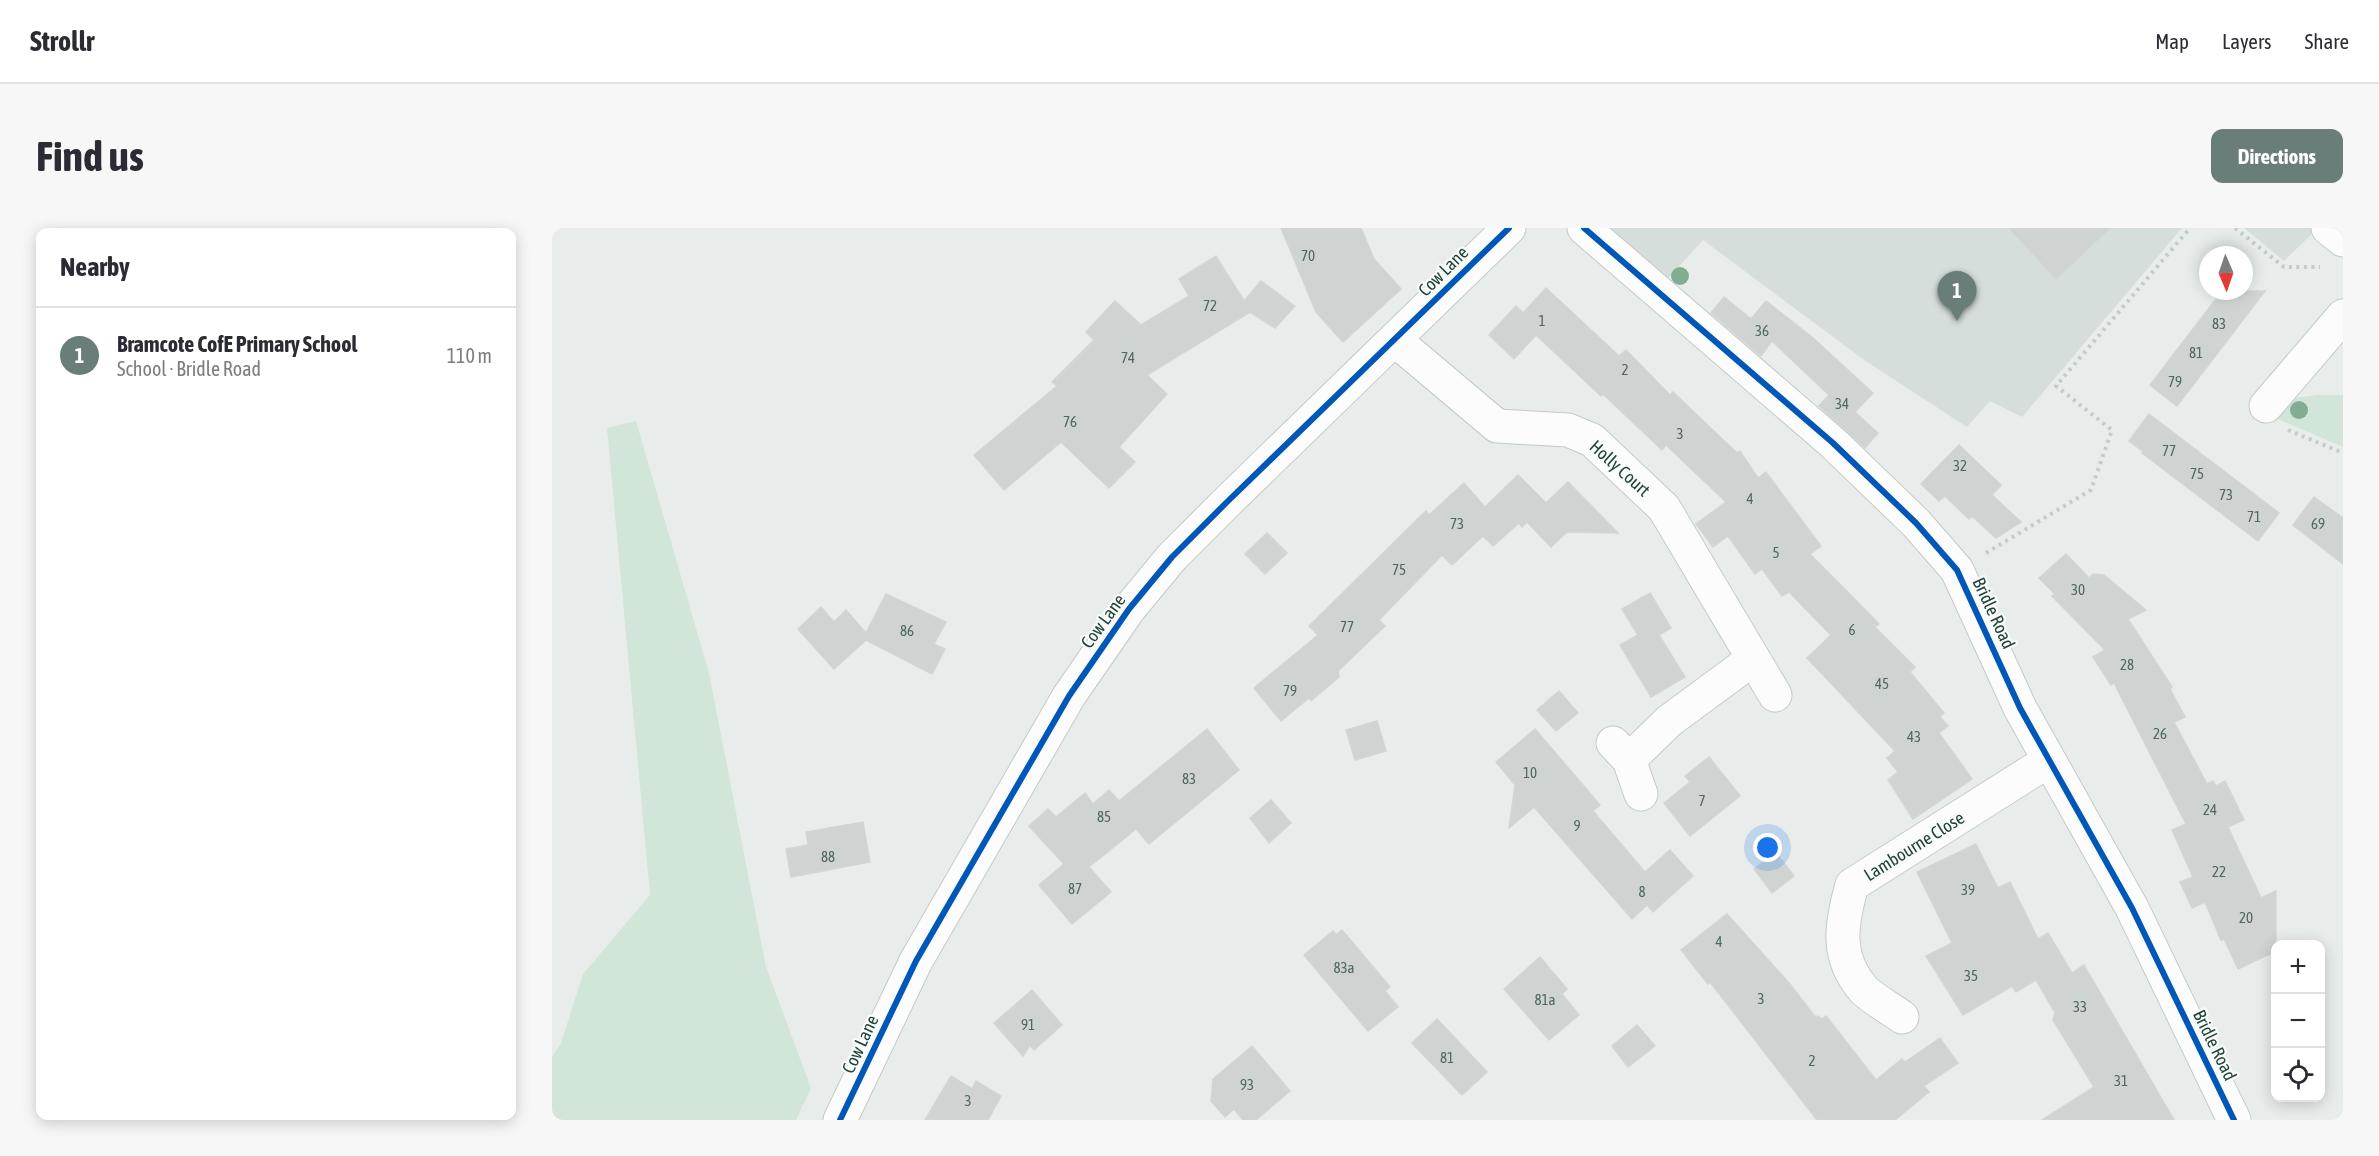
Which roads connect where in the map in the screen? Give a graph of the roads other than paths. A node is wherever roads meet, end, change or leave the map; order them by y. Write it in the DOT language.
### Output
graph roads {
  1 [pos="1509,228"];
  2 [pos="1584,228"];
  3 [pos="2328,228"];
  4 [pos="2337,253"];
  5 [pos="2343,316"];
  6 [pos="1395,340"];
  7 [pos="2275,417"];
  8 [pos="1753,659"];
  9 [pos="1775,695"];
  10 [pos="2048,761"];
  11 [pos="1641,794"];
  12 [pos="1902,1017"];
  13 [pos="840,1120"];
  14 [pos="2234,1120"];
  1 -- 6 [label="street, Cow Lane"];
  2 -- 10 [label="street, Bridle Road"];
  3 -- 4 [label="street"];
  5 -- 7 [label="street"];
  6 -- 8 [label="street, Holly Court"];
  6 -- 13 [label="street, Cow Lane"];
  8 -- 9 [label="street, Holly Court"];
  8 -- 11 [label="street"];
  10 -- 12 [label="street, Lambourne Close"];
  10 -- 14 [label="street, Bridle Road"];
}
